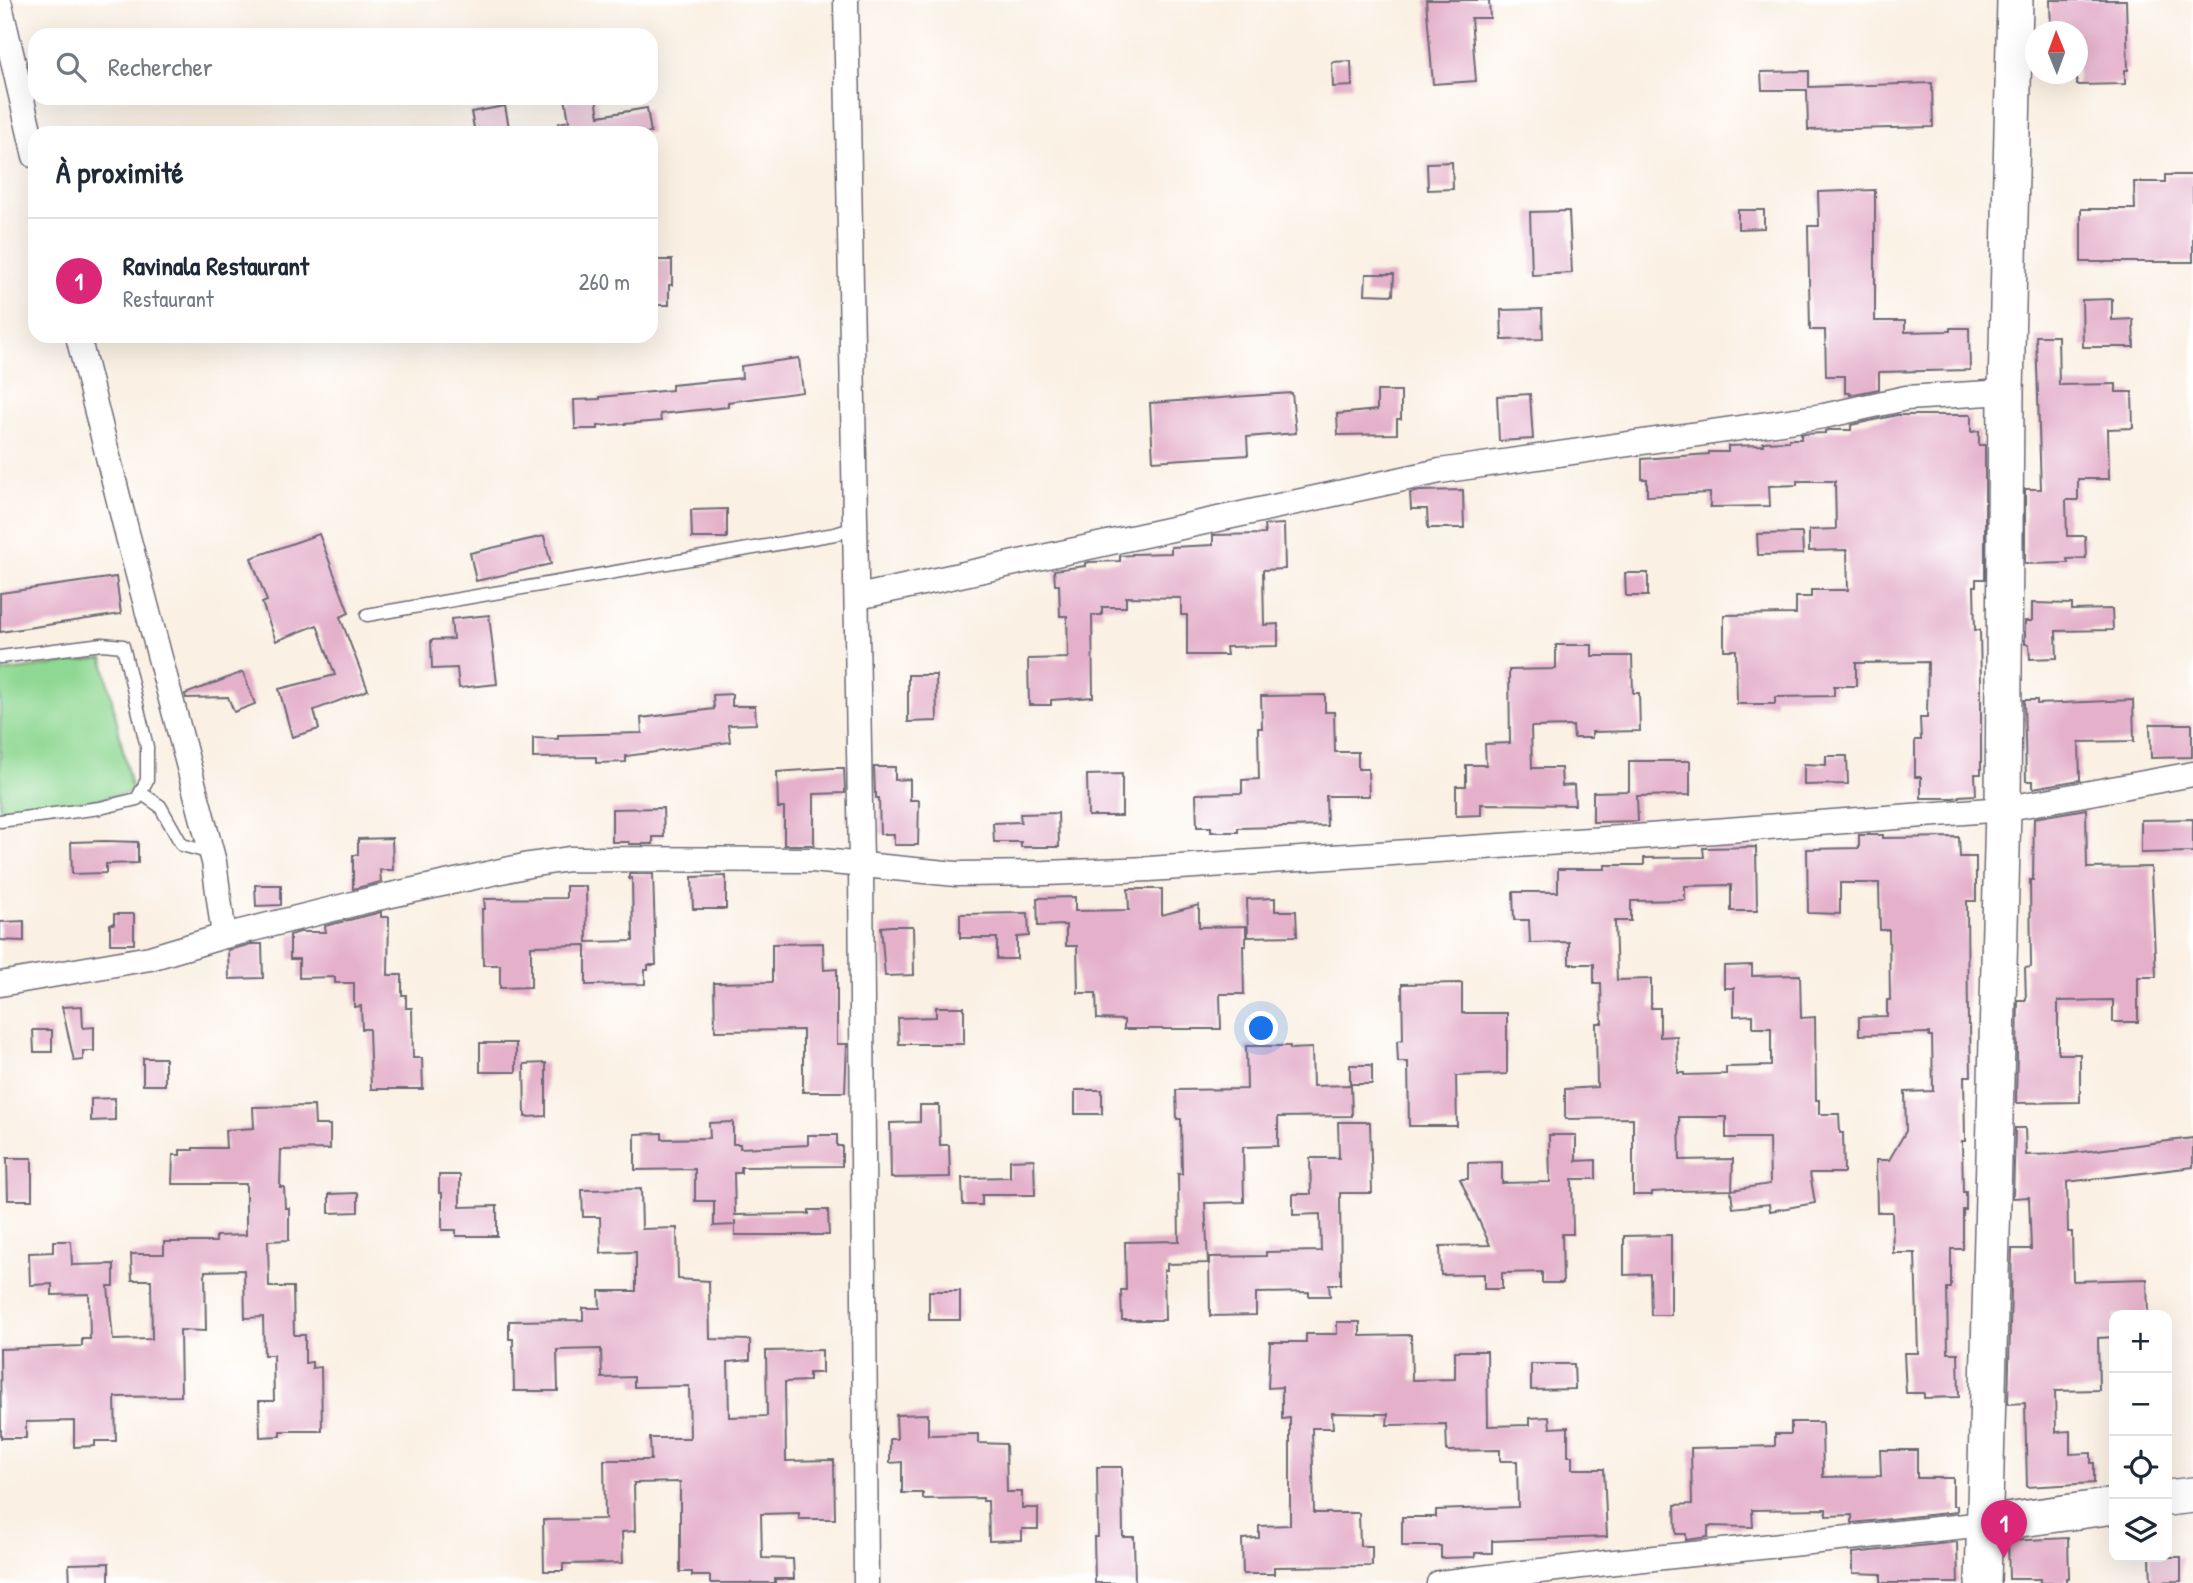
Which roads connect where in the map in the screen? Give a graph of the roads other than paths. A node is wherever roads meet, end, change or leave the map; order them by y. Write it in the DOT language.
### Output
graph roads {
  1 [pos="846,0"];
  2 [pos="2015,0"];
  3 [pos="0,5"];
  4 [pos="28,126"];
  5 [pos="80,343"];
  6 [pos="2006,392"];
  7 [pos="855,528"];
  8 [pos="858,597"];
  9 [pos="367,615"];
  10 [pos="0,657"];
  11 [pos="2193,774"];
  12 [pos="141,793"];
  13 [pos="2003,809"];
  14 [pos="0,821"];
  15 [pos="211,853"];
  16 [pos="861,864"];
  17 [pos="224,936"];
  18 [pos="0,984"];
  19 [pos="2193,1495"];
  20 [pos="2172,1497"];
  21 [pos="2109,1507"];
  22 [pos="1985,1524"];
  23 [pos="866,1583"];
  24 [pos="1439,1583"];
  25 [pos="1983,1583"];
  1 -- 7 [label="street"];
  2 -- 6 [label="main road"];
  3 -- 4 [label="street"];
  5 -- 15 [label="street"];
  6 -- 8 [label="street"];
  6 -- 13 [label="main road"];
  7 -- 8 [label="street"];
  7 -- 9 [label="lane"];
  8 -- 16 [label="street"];
  10 -- 12 [label="lane"];
  11 -- 13 [label="street"];
  12 -- 14 [label="lane"];
  12 -- 15 [label="lane"];
  13 -- 16 [label="street"];
  13 -- 22 [label="main road"];
  15 -- 17 [label="street"];
  16 -- 17 [label="street"];
  16 -- 23 [label="street"];
  17 -- 18 [label="street"];
  19 -- 20 [label="main road"];
  21 -- 22 [label="main road"];
  22 -- 24 [label="street"];
  22 -- 25 [label="main road"];
}
